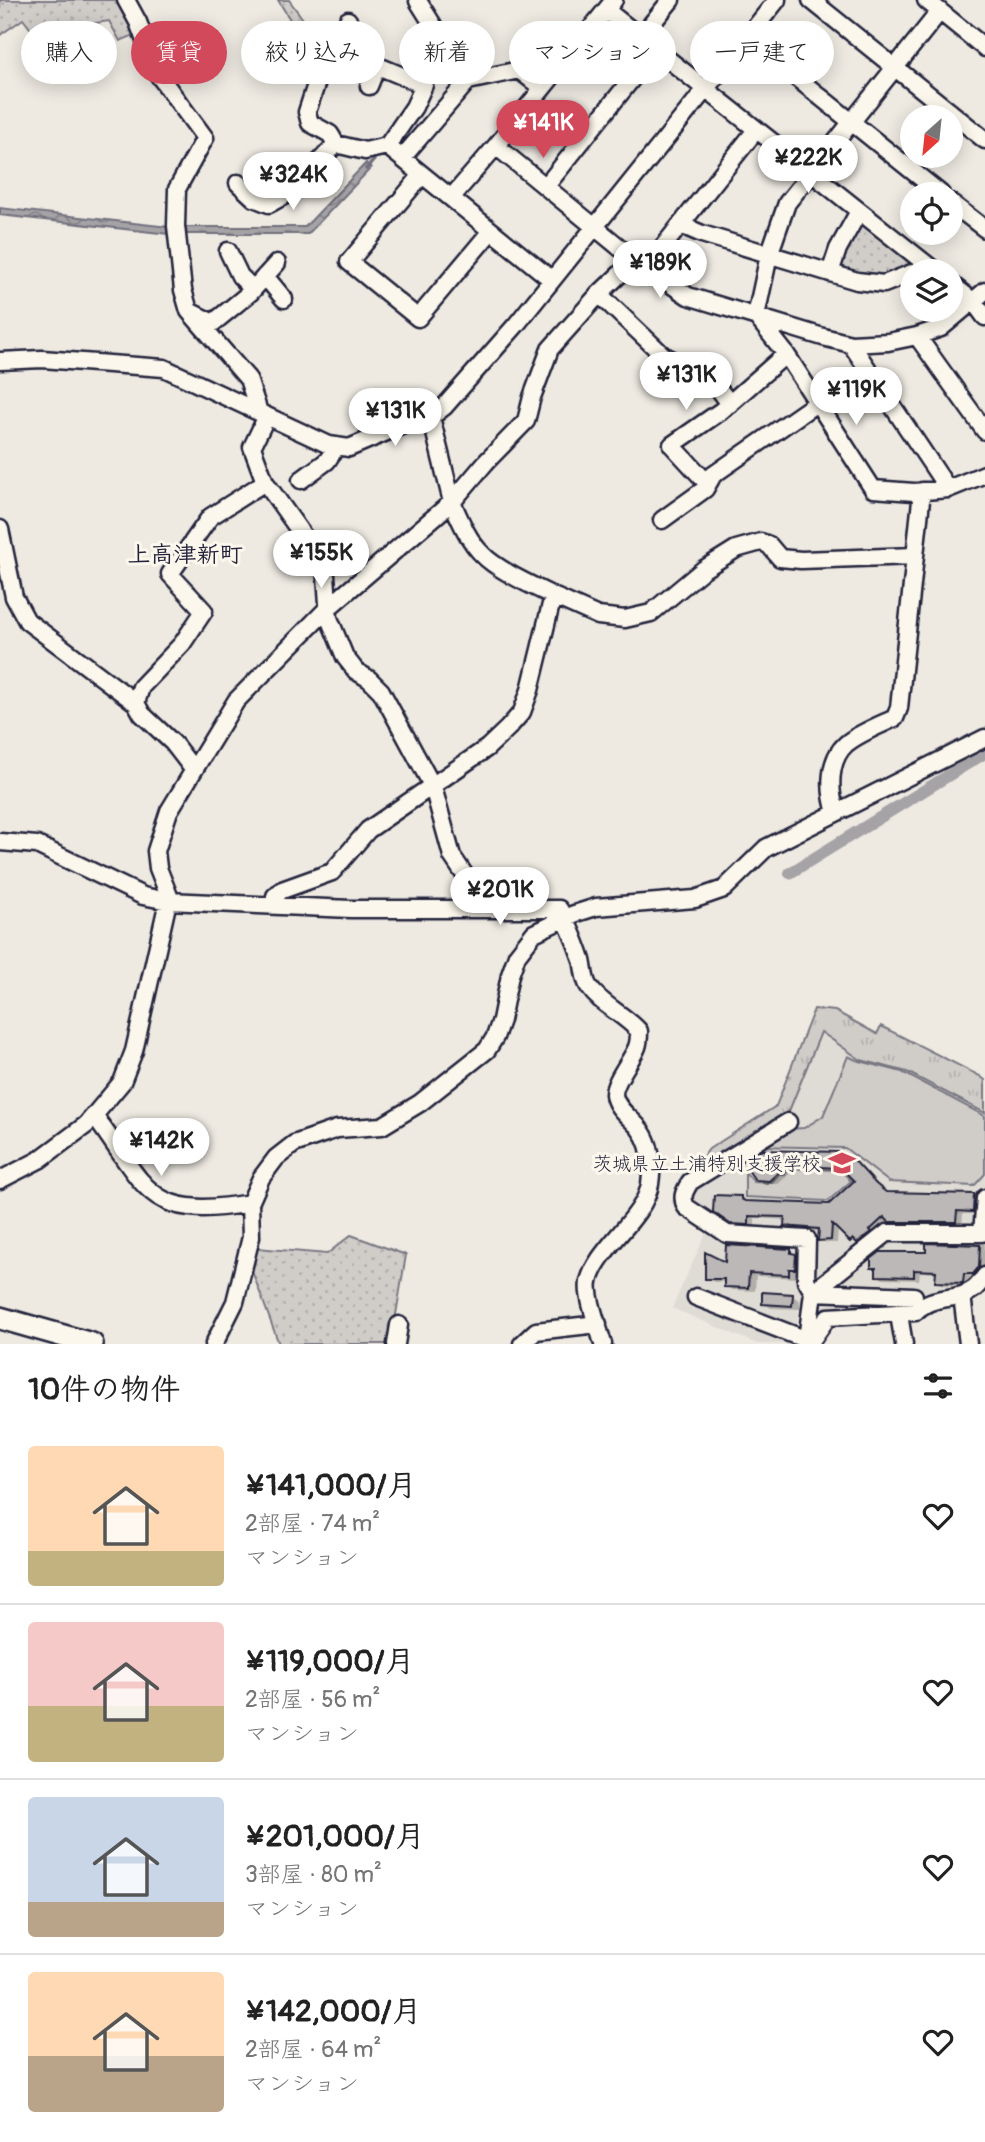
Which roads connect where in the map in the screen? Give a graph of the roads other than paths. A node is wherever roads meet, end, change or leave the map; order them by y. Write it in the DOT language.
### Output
graph roads {
  1 [pos="127,0"];
  2 [pos="671,0"];
  3 [pos="776,0"];
  4 [pos="811,0"];
  5 [pos="926,0"];
  6 [pos="418,1"];
  7 [pos="610,5"];
  8 [pos="940,11"];
  9 [pos="430,21"];
  10 [pos="625,21"];
  11 [pos="654,21"];
  12 [pos="759,21"];
  13 [pos="985,48"];
  14 [pos="676,67"];
  15 [pos="895,67"];
  16 [pos="385,69"];
  17 [pos="495,75"];
  18 [pos="316,84"];
  19 [pos="465,84"];
  20 [pos="628,84"];
  21 [pos="708,84"];
  22 [pos="804,84"];
  23 [pos="542,88"];
  24 [pos="704,89"];
  25 [pos="851,122"];
  26 [pos="756,130"];
  27 [pos="985,140"];
  28 [pos="336,144"];
  29 [pos="387,146"];
  30 [pos="496,146"];
  31 [pos="402,158"];
  32 [pos="810,173"];
  33 [pos="422,175"];
  34 [pos="926,182"];
  35 [pos="238,183"];
  36 [pos="546,186"];
  37 [pos="451,198"];
  38 [pos="859,211"];
  39 [pos="963,212"];
  40 [pos="681,225"];
  41 [pos="595,226"];
  42 [pos="985,229"];
  43 [pos="491,230"];
  44 [pos="228,251"];
  45 [pos="769,255"];
  46 [pos="909,259"];
  47 [pos="277,263"];
  48 [pos="640,264"];
  49 [pos="830,274"];
  50 [pos="265,276"];
  51 [pos="900,278"];
  52 [pos="552,280"];
  53 [pos="253,289"];
  54 [pos="963,290"];
  55 [pos="599,294"];
  56 [pos="979,297"];
  57 [pos="284,299"];
  58 [pos="189,311"];
  59 [pos="756,316"];
  60 [pos="985,317"];
  61 [pos="917,336"];
  62 [pos="851,344"];
  63 [pos="786,354"];
  64 [pos="0,360"];
  65 [pos="818,402"];
  66 [pos="730,404"];
  67 [pos="263,414"];
  68 [pos="431,416"];
  69 [pos="985,431"];
  70 [pos="337,446"];
  71 [pos="985,474"];
  72 [pos="302,480"];
  73 [pos="265,482"];
  74 [pos="708,484"];
  75 [pos="948,489"];
  76 [pos="922,491"];
  77 [pos="452,502"];
  78 [pos="662,520"];
  79 [pos="0,528"];
  80 [pos="915,556"];
  81 [pos="553,596"];
  82 [pos="328,608"];
  83 [pos="136,703"];
  84 [pos="985,738"];
  85 [pos="193,769"];
  86 [pos="433,787"];
  87 [pos="836,811"];
  88 [pos="0,842"];
  89 [pos="168,901"];
  90 [pos="274,904"];
  91 [pos="487,908"];
  92 [pos="565,918"];
  93 [pos="95,1117"];
  94 [pos="788,1122"];
  95 [pos="0,1180"];
  96 [pos="985,1198"];
  97 [pos="250,1203"];
  98 [pos="985,1276"];
  99 [pos="813,1292"];
  100 [pos="962,1295"];
  101 [pos="914,1296"];
  102 [pos="696,1297"];
  103 [pos="899,1315"];
  104 [pos="2,1322"];
  105 [pos="598,1324"];
  106 [pos="399,1325"];
  107 [pos="809,1342"];
  108 [pos="92,1344"];
  109 [pos="214,1344"];
  110 [pos="396,1344"];
  111 [pos="522,1344"];
  112 [pos="603,1344"];
  113 [pos="904,1344"];
  114 [pos="968,1344"];
  1 -- 58 [label="street"];
  2 -- 11 [label="street"];
  3 -- 12 [label="street"];
  4 -- 15 [label="street"];
  5 -- 8 [label="street"];
  6 -- 9 [label="street"];
  7 -- 10 [label="street"];
  7 -- 23 [label="street"];
  8 -- 13 [label="street"];
  8 -- 15 [label="street"];
  14 -- 24 [label="street"];
  15 -- 25 [label="street"];
  15 -- 27 [label="street"];
  16 -- 29 [label="street"];
  17 -- 23 [label="street"];
  18 -- 28 [label="street"];
  19 -- 31 [label="street"];
  20 -- 36 [label="street"];
  21 -- 24 [label="street"];
  22 -- 25 [label="street"];
  23 -- 30 [label="street"];
  24 -- 26 [label="street"];
  24 -- 41 [label="street"];
  25 -- 32 [label="street"];
  25 -- 34 [label="street"];
  26 -- 32 [label="street"];
  26 -- 40 [label="street"];
  28 -- 29 [label="street"];
  28 -- 35 [label="street"];
  29 -- 31 [label="street"];
  30 -- 36 [label="street"];
  30 -- 37 [label="street"];
  31 -- 33 [label="street"];
  32 -- 38 [label="street"];
  32 -- 45 [label="street"];
  33 -- 37 [label="street"];
  33 -- 43 [label="street"];
  36 -- 41 [label="street"];
  37 -- 43 [label="street"];
  38 -- 46 [label="street"];
  38 -- 49 [label="street"];
  39 -- 42 [label="street"];
  40 -- 45 [label="street"];
  40 -- 48 [label="street"];
  41 -- 48 [label="street"];
  41 -- 52 [label="street"];
  43 -- 52 [label="street"];
  44 -- 53 [label="street"];
  45 -- 49 [label="street"];
  45 -- 59 [label="street"];
  47 -- 50 [label="street"];
  48 -- 55 [label="street"];
  48 -- 59 [label="street"];
  49 -- 51 [label="street"];
  50 -- 53 [label="street"];
  50 -- 57 [label="street"];
  52 -- 68 [label="street"];
  53 -- 58 [label="street"];
  54 -- 56 [label="street"];
  55 -- 66 [label="street"];
  55 -- 77 [label="street"];
  56 -- 60 [label="street"];
  56 -- 61 [label="street"];
  58 -- 67 [label="street"];
  59 -- 62 [label="street"];
  59 -- 63 [label="street"];
  61 -- 62 [label="street"];
  61 -- 69 [label="street"];
  62 -- 75 [label="street"];
  63 -- 65 [label="street"];
  63 -- 66 [label="street"];
  64 -- 67 [label="street"];
  65 -- 74 [label="street"];
  65 -- 76 [label="street"];
  66 -- 74 [label="street"];
  67 -- 70 [label="street"];
  67 -- 73 [label="street"];
  68 -- 70 [label="street"];
  68 -- 77 [label="street"];
  70 -- 72 [label="street"];
  71 -- 75 [label="street"];
  73 -- 82 [label="street"];
  73 -- 83 [label="street"];
  74 -- 78 [label="street"];
  75 -- 76 [label="street"];
  76 -- 80 [label="street"];
  77 -- 81 [label="street"];
  77 -- 82 [label="street"];
  79 -- 83 [label="street"];
  80 -- 81 [label="street"];
  80 -- 87 [label="street"];
  81 -- 86 [label="street"];
  82 -- 85 [label="street"];
  82 -- 86 [label="street"];
  83 -- 85 [label="street"];
  84 -- 87 [label="street"];
  85 -- 89 [label="street"];
  86 -- 90 [label="street"];
  86 -- 91 [label="street"];
  87 -- 92 [label="street"];
  88 -- 89 [label="street"];
  89 -- 90 [label="street"];
  89 -- 93 [label="street"];
  90 -- 91 [label="street"];
  91 -- 92 [label="street"];
  92 -- 97 [label="street"];
  92 -- 105 [label="street"];
  93 -- 95 [label="street"];
  93 -- 97 [label="street"];
  94 -- 99 [label="street"];
  96 -- 99 [label="street"];
  97 -- 109 [label="street"];
  98 -- 100 [label="street"];
  99 -- 101 [label="street"];
  99 -- 107 [label="street"];
  100 -- 103 [label="street"];
  100 -- 114 [label="street"];
  102 -- 107 [label="street"];
  103 -- 107 [label="street"];
  103 -- 113 [label="street"];
  104 -- 108 [label="main road"];
  105 -- 111 [label="street"];
  105 -- 112 [label="street"];
  106 -- 110 [label="street"];
}
